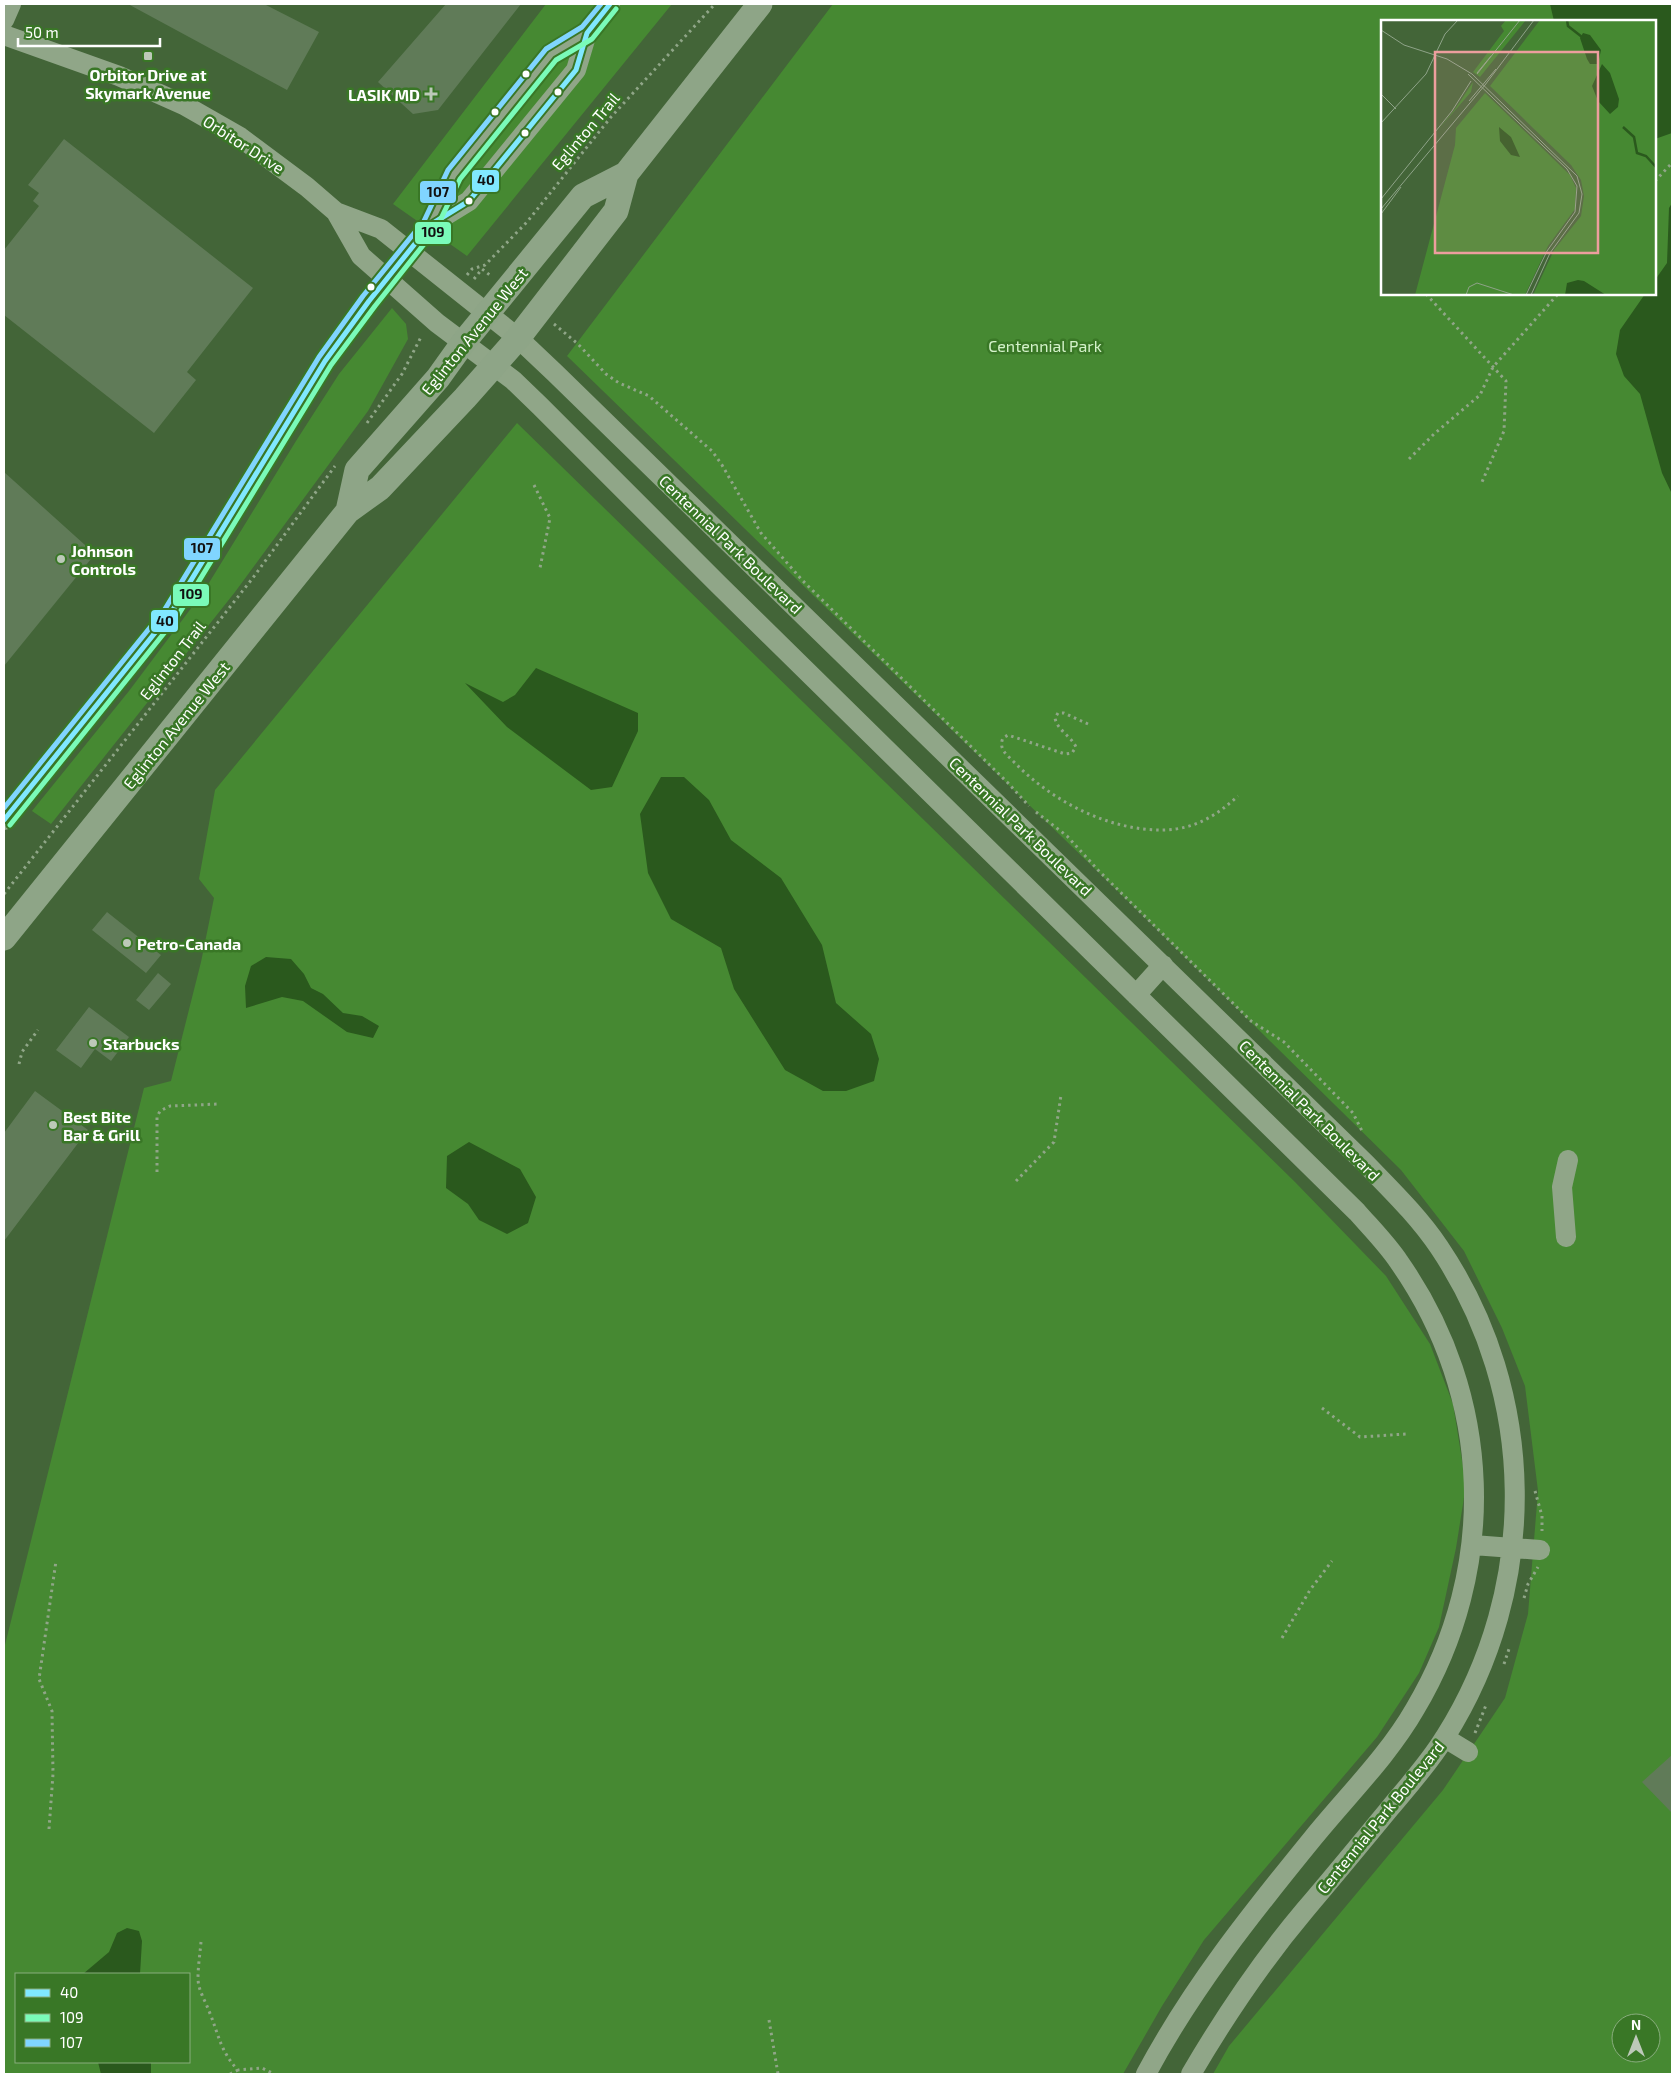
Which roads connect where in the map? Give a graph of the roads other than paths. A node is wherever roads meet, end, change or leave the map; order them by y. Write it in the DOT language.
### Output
graph roads {
  1 [pos="11,4"];
  2 [pos="610,4"];
  3 [pos="760,4"];
  4 [pos="4,20"];
  5 [pos="587,33"];
  6 [pos="4,35"];
  7 [pos="626,174"];
  8 [pos="336,212"];
  9 [pos="369,301"];
  10 [pos="502,325"];
  11 [pos="478,354"];
  12 [pos="348,511"];
  13 [pos="4,820"];
  14 [pos="4,938"];
  15 [pos="1163,965"];
  16 [pos="1136,995"];
  17 [pos="1568,1160"];
  18 [pos="1566,1237"];
  19 [pos="1473,1545"];
  20 [pos="1512,1549"];
  21 [pos="1540,1550"];
  22 [pos="1445,1738"];
  23 [pos="1468,1752"];
  24 [pos="1146,2074"];
  25 [pos="1191,2074"];
  1 -- 4 [label="street"];
  2 -- 5 [label="street"];
  3 -- 7 [label="main road, Eglinton Avenue West"];
  5 -- 5 [label="street"];
  6 -- 8 [label="street, Orbitor Drive"];
  7 -- 10 [label="main road, Eglinton Avenue West"];
  7 -- 10 [label="main road, Eglinton Avenue West"];
  8 -- 10 [label="street, Orbitor Drive"];
  8 -- 11 [label="street, Orbitor Drive"];
  9 -- 13 [label="street"];
  10 -- 11 [label="main road, Eglinton Avenue West"];
  10 -- 11 [label="main road, Eglinton Avenue West"];
  10 -- 15 [label="street, Centennial Park Boulevard"];
  11 -- 12 [label="main road, Eglinton Avenue West"];
  11 -- 12 [label="main road, Eglinton Avenue West"];
  11 -- 16 [label="street"];
  12 -- 14 [label="main road, Eglinton Avenue West"];
  15 -- 16 [label="street"];
  15 -- 20 [label="street, Centennial Park Boulevard"];
  16 -- 19 [label="street"];
  17 -- 18 [label="street"];
  19 -- 20 [label="street"];
  19 -- 24 [label="street"];
  20 -- 21 [label="street"];
  20 -- 22 [label="street, Centennial Park Boulevard"];
  22 -- 23 [label="street"];
  22 -- 25 [label="street, Centennial Park Boulevard"];
}
